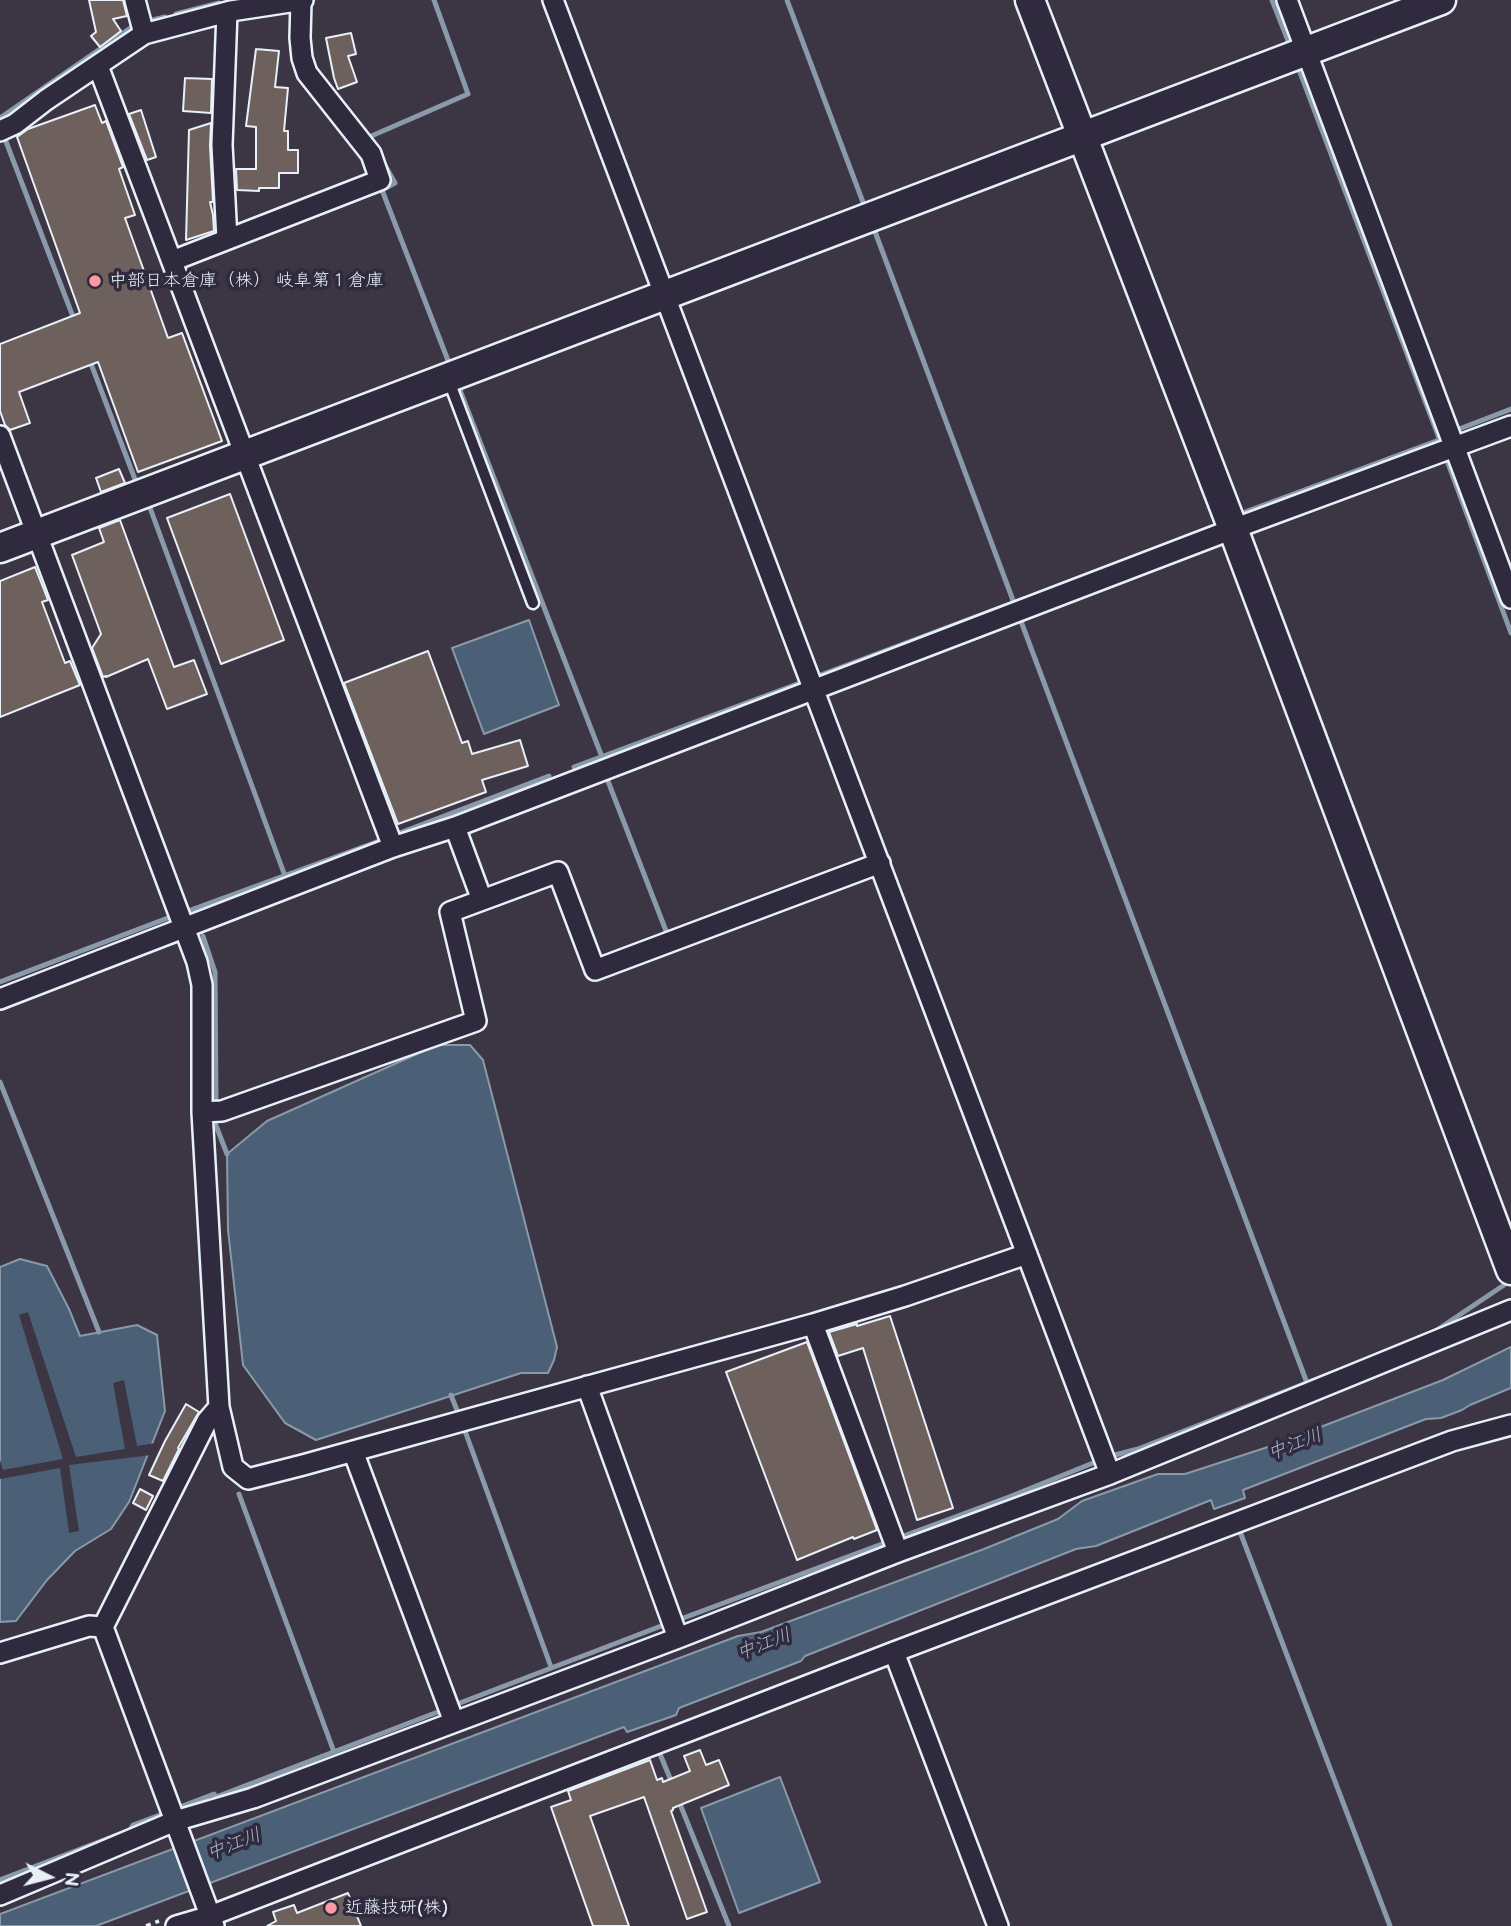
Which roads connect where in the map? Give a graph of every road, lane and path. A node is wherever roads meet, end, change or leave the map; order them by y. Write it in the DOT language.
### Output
graph roads {
  1 [pos="135,0"];
  2 [pos="302,0"];
  3 [pos="553,0"];
  4 [pos="1030,0"];
  5 [pos="1287,0"];
  6 [pos="1441,0"];
  7 [pos="229,8"];
  8 [pos="144,34"];
  9 [pos="1307,51"];
  10 [pos="98,66"];
  11 [pos="0,131"];
  12 [pos="1082,137"];
  13 [pos="228,239"];
  14 [pos="172,261"];
  15 [pos="664,294"];
  16 [pos="447,377"];
  17 [pos="1511,426"];
  18 [pos="0,436"];
  19 [pos="1454,447"];
  20 [pos="244,454"];
  21 [pos="1233,529"];
  22 [pos="38,533"];
  23 [pos="0,548"];
  24 [pos="1511,598"];
  25 [pos="533,604"];
  26 [pos="814,689"];
  27 [pos="454,827"];
  28 [pos="393,847"];
  29 [pos="880,863"];
  30 [pos="482,900"];
  31 [pos="185,927"];
  32 [pos="0,999"];
  33 [pos="202,1112"];
  34 [pos="1027,1254"];
  35 [pos="1511,1270"];
  36 [pos="1511,1310"];
  37 [pos="813,1324"];
  38 [pos="586,1386"];
  39 [pos="219,1407"];
  40 [pos="1511,1425"];
  41 [pos="353,1451"];
  42 [pos="1110,1474"];
  43 [pos="898,1552"];
  44 [pos="103,1627"];
  45 [pos="678,1638"];
  46 [pos="894,1652"];
  47 [pos="0,1653"];
  48 [pos="454,1722"];
  49 [pos="176,1826"];
  50 [pos="0,1895"];
  51 [pos="209,1914"];
  52 [pos="176,1926"];
  53 [pos="998,1926"];
  1 -- 8 [label="street"];
  2 -- 7 [label="street"];
  2 -- 13 [label="street"];
  3 -- 15 [label="street"];
  4 -- 12 [label="street"];
  5 -- 9 [label="street"];
  6 -- 9 [label="street"];
  7 -- 8 [label="street"];
  7 -- 13 [label="street"];
  8 -- 10 [label="street"];
  9 -- 12 [label="street"];
  9 -- 19 [label="street"];
  10 -- 11 [label="street"];
  10 -- 14 [label="street"];
  12 -- 15 [label="street"];
  12 -- 21 [label="street"];
  13 -- 14 [label="street"];
  14 -- 20 [label="street"];
  15 -- 16 [label="street"];
  15 -- 26 [label="street"];
  16 -- 20 [label="street"];
  16 -- 25 [label="lane"];
  17 -- 19 [label="street"];
  18 -- 22 [label="street"];
  19 -- 21 [label="street"];
  19 -- 24 [label="street"];
  20 -- 22 [label="street"];
  20 -- 28 [label="street"];
  21 -- 26 [label="street"];
  21 -- 35 [label="street"];
  22 -- 23 [label="street"];
  22 -- 31 [label="street"];
  26 -- 27 [label="street"];
  26 -- 29 [label="street"];
  27 -- 28 [label="street"];
  27 -- 30 [label="street"];
  28 -- 31 [label="street"];
  29 -- 30 [label="street"];
  29 -- 34 [label="street"];
  30 -- 33 [label="street"];
  31 -- 32 [label="street"];
  31 -- 33 [label="street"];
  33 -- 39 [label="street"];
  34 -- 37 [label="street"];
  34 -- 42 [label="street"];
  36 -- 42 [label="street"];
  37 -- 38 [label="street"];
  37 -- 43 [label="street"];
  38 -- 41 [label="street"];
  38 -- 45 [label="street"];
  39 -- 41 [label="street"];
  39 -- 44 [label="street"];
  40 -- 46 [label="street"];
  41 -- 48 [label="street"];
  42 -- 43 [label="street"];
  43 -- 45 [label="street"];
  44 -- 47 [label="street"];
  44 -- 49 [label="street"];
  45 -- 48 [label="street"];
  46 -- 51 [label="street"];
  46 -- 53 [label="street"];
  48 -- 49 [label="street"];
  49 -- 50 [label="street"];
  49 -- 51 [label="street"];
  51 -- 52 [label="street"];
}
